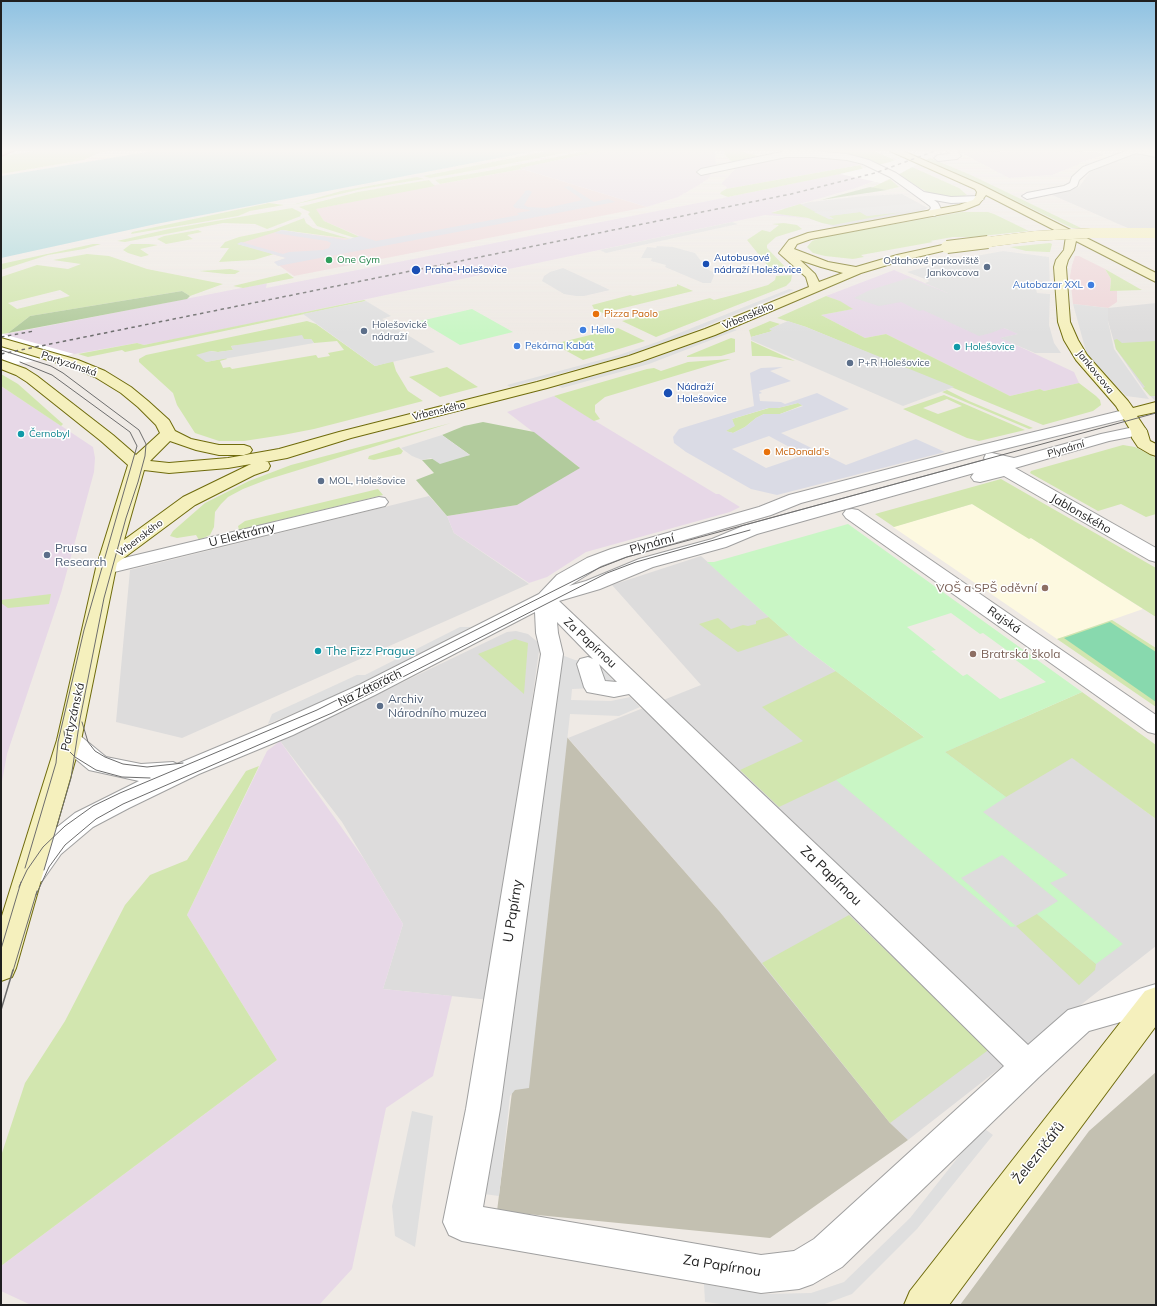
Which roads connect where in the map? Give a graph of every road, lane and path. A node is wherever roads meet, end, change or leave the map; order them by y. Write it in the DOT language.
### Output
graph roads {
  1 [pos="942,212"];
  2 [pos="958,212"];
  3 [pos="1027,212"];
  4 [pos="932,214"];
  5 [pos="1008,214"];
  6 [pos="1079,222"];
  7 [pos="1060,228"];
  8 [pos="1156,232"];
  9 [pos="1072,234"];
  10 [pos="1119,242"];
  11 [pos="790,245"];
  12 [pos="857,271"];
  13 [pos="1156,278"];
  14 [pos="815,288"];
  15 [pos="1,342"];
  16 [pos="1,364"];
  17 [pos="1156,407"];
  18 [pos="1128,414"];
  19 [pos="1156,429"];
  20 [pos="1139,431"];
  21 [pos="168,434"];
  22 [pos="345,435"];
  23 [pos="1156,438"];
  24 [pos="246,450"];
  25 [pos="979,450"];
  26 [pos="1156,451"];
  27 [pos="137,464"];
  28 [pos="1002,466"];
  29 [pos="379,502"];
  30 [pos="852,514"];
  31 [pos="1156,556"];
  32 [pos="107,564"];
  33 [pos="545,599"];
  34 [pos="1156,726"];
  35 [pos="69,740"];
  36 [pos="190,768"];
  37 [pos="28,878"];
  38 [pos="1,968"];
  39 [pos="1156,1000"];
  40 [pos="1027,1066"];
  41 [pos="462,1222"];
  42 [pos="924,1305"];
  1 -- 4 [label="main road"];
  2 -- 4 [label="main road"];
  3 -- 7 [label="main road"];
  4 -- 11 [label="main road"];
  5 -- 7 [label="main road"];
  6 -- 10 [label="main road"];
  7 -- 9 [label="main road"];
  8 -- 12 [label="main road, Vrbenského, bridge"];
  9 -- 13 [label="main road"];
  9 -- 18 [label="main road, Jankovcova"];
  11 -- 12 [label="main road"];
  11 -- 14 [label="main road"];
  12 -- 14 [label="main road, Vrbenského"];
  14 -- 22 [label="main road, Vrbenského"];
  15 -- 21 [label="main road, Partyzánská"];
  16 -- 27 [label="main road"];
  17 -- 18 [label="main road, Plynární"];
  18 -- 20 [label="main road, Jankovcova"];
  18 -- 25 [label="street, Plynární"];
  19 -- 20 [label="main road, Plynární"];
  20 -- 23 [label="main road"];
  20 -- 26 [label="main road"];
  20 -- 28 [label="street, Plynární"];
  21 -- 24 [label="main road, Vrbenského"];
  21 -- 27 [label="main road, Partyzánská"];
  22 -- 24 [label="main road, Vrbenského"];
  22 -- 27 [label="main road, Vrbenského"];
  22 -- 32 [label="main road, Vrbenského"];
  24 -- 27 [label="main road, Vrbenského"];
  25 -- 28 [label="street, Plynární"];
  25 -- 33 [label="street, Plynární"];
  27 -- 32 [label="main road, Partyzánská"];
  28 -- 30 [label="street, Plynární"];
  28 -- 31 [label="street, Jablonského"];
  28 -- 33 [label="street, Plynární"];
  29 -- 32 [label="street, U Elektrárny"];
  30 -- 34 [label="street, Rajská"];
  32 -- 35 [label="main road, Partyzánská"];
  33 -- 36 [label="street, Na Zátorách"];
  33 -- 40 [label="street, Za Papírnou"];
  33 -- 41 [label="street, U Papírny"];
  35 -- 36 [label="street, Na Zátorách"];
  35 -- 37 [label="main road, Partyzánská"];
  36 -- 37 [label="street, Na Zátorách"];
  37 -- 38 [label="main road, Partyzánská"];
  39 -- 40 [label="street, Za Papírnou"];
  39 -- 42 [label="main road, Železničářů"];
  40 -- 41 [label="street, Za Papírnou"];
}
